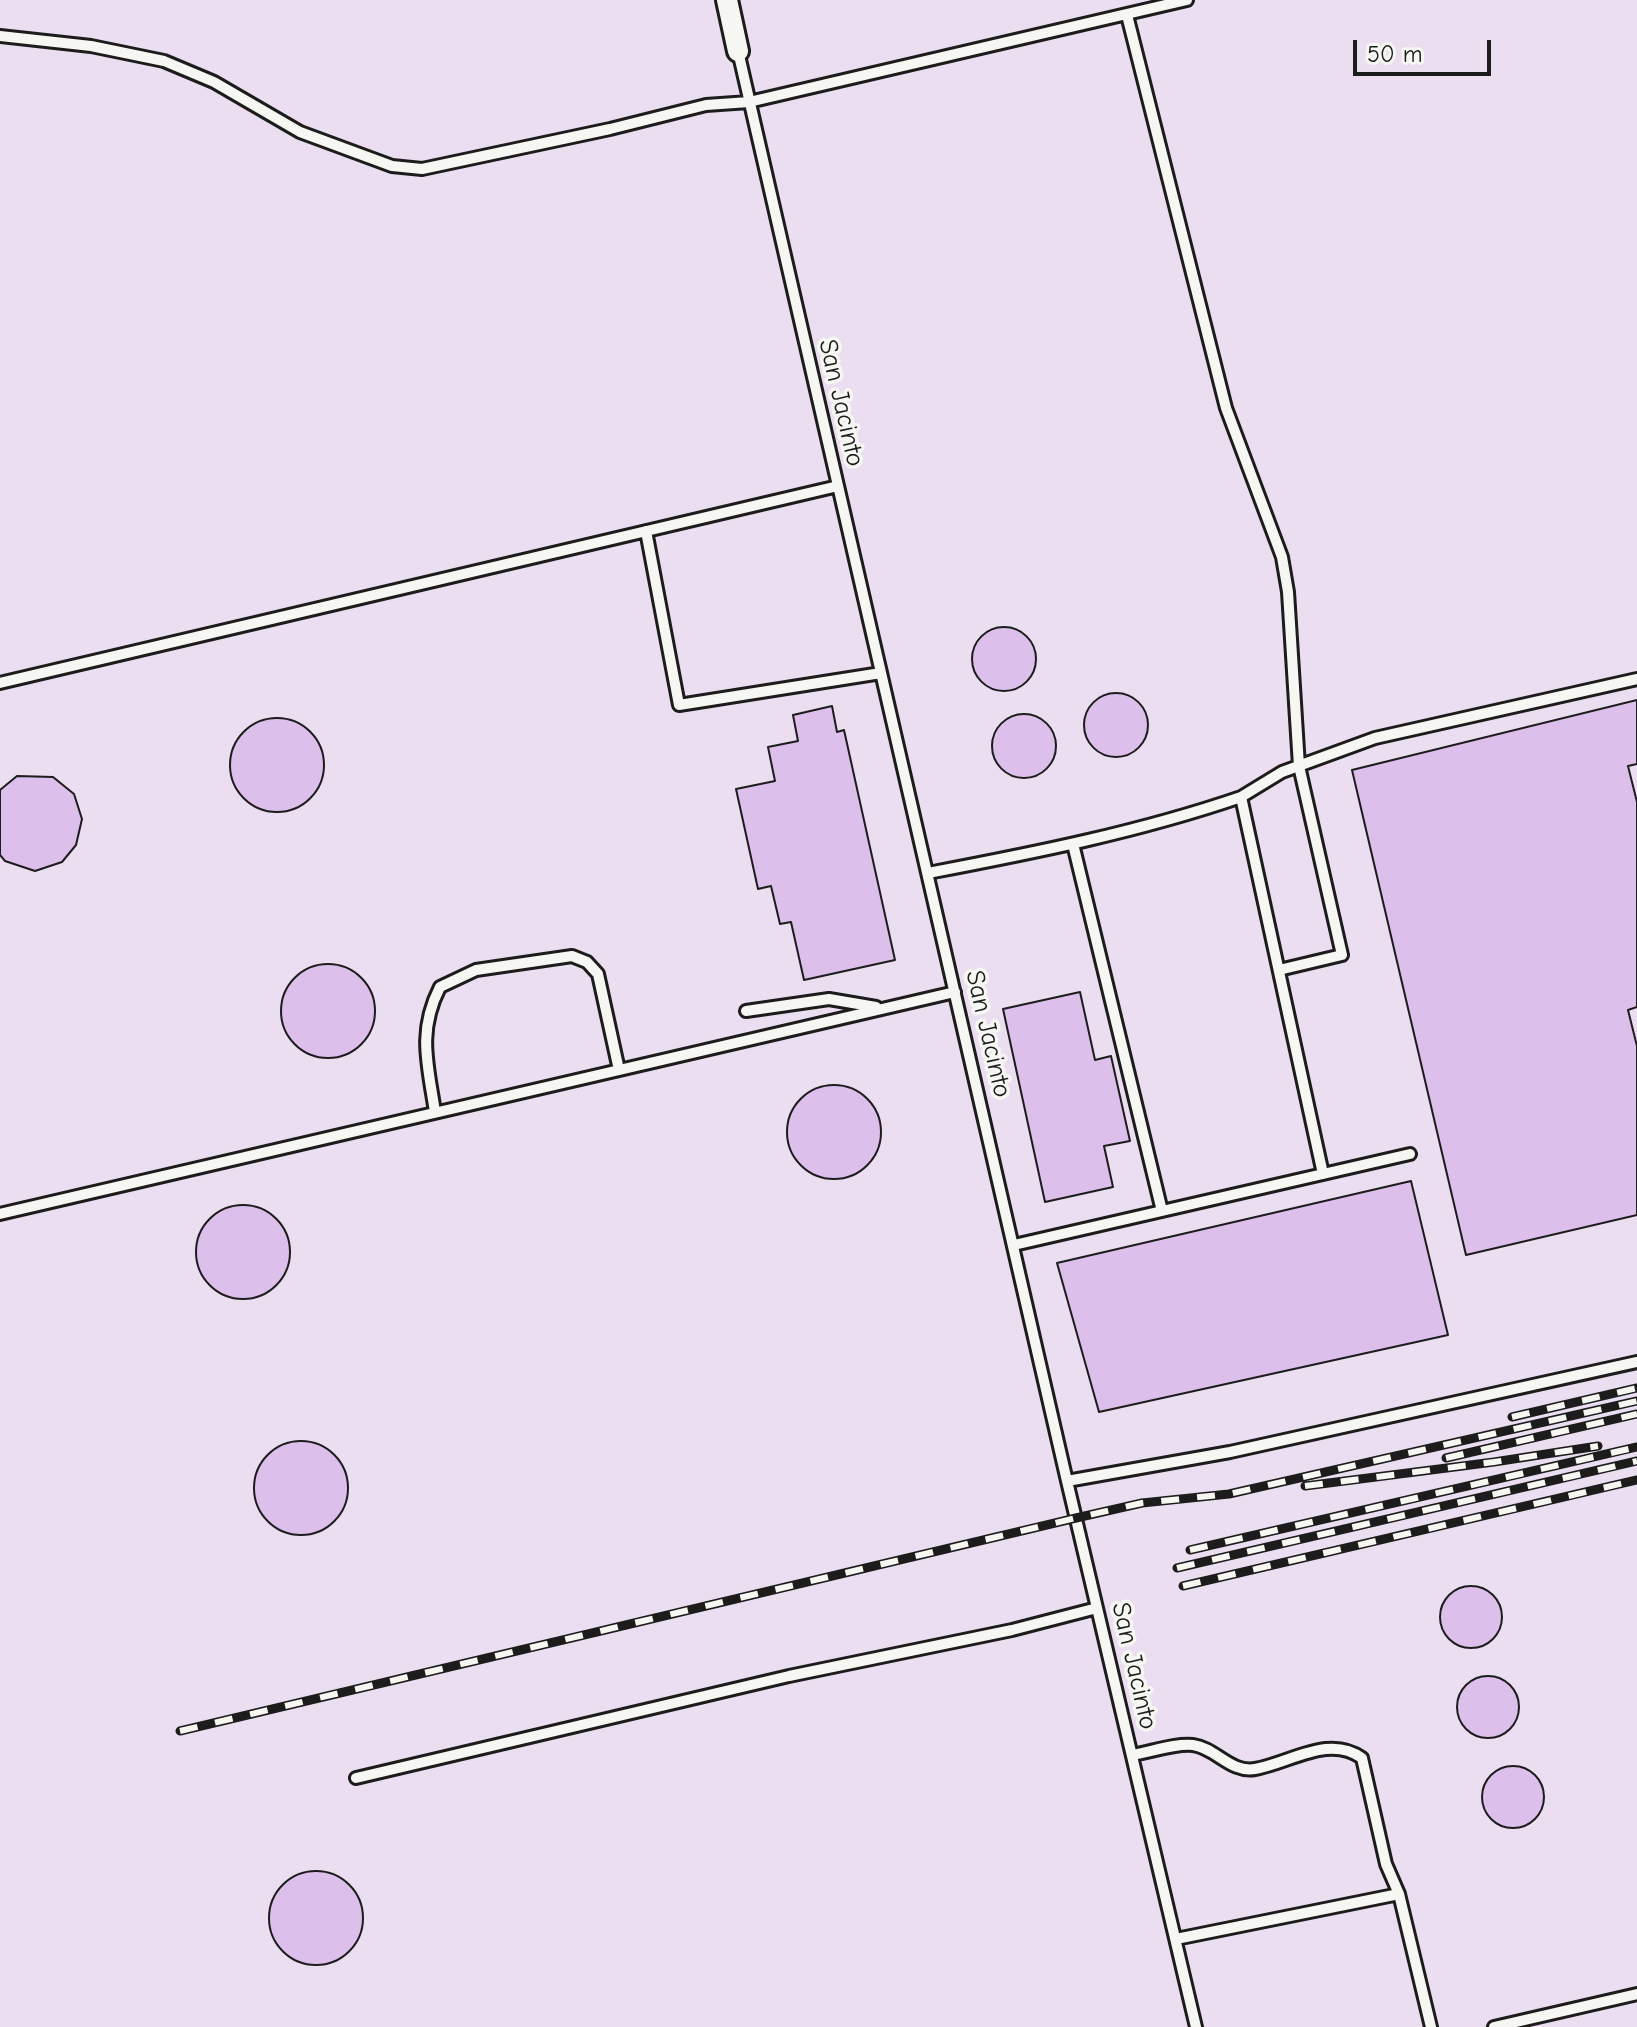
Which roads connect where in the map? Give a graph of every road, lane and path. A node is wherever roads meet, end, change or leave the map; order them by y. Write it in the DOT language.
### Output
graph roads {
  1 [pos="727,0"];
  2 [pos="1187,0"];
  3 [pos="1127,15"];
  4 [pos="0,36"];
  5 [pos="738,51"];
  6 [pos="749,102"];
  7 [pos="838,486"];
  8 [pos="646,531"];
  9 [pos="881,673"];
  10 [pos="1637,679"];
  11 [pos="0,683"];
  12 [pos="1299,766"];
  13 [pos="1241,797"];
  14 [pos="1073,844"];
  15 [pos="928,873"];
  16 [pos="1279,970"];
  17 [pos="955,992"];
  18 [pos="882,1008"];
  19 [pos="746,1011"];
  20 [pos="619,1070"];
  21 [pos="435,1112"];
  22 [pos="1410,1154"];
  23 [pos="1323,1174"];
  24 [pos="1162,1211"];
  25 [pos="0,1214"];
  26 [pos="1014,1245"];
  27 [pos="1637,1362"];
  28 [pos="1067,1481"];
  29 [pos="1097,1608"];
  30 [pos="1132,1755"];
  31 [pos="356,1778"];
  32 [pos="1399,1894"];
  33 [pos="1176,1939"];
  34 [pos="1637,1994"];
  35 [pos="1196,2027"];
  36 [pos="1431,2027"];
  37 [pos="1494,2027"];
  1 -- 5 [label="street"];
  2 -- 3 [label="lane"];
  3 -- 6 [label="lane"];
  3 -- 12 [label="lane"];
  4 -- 6 [label="lane"];
  5 -- 6 [label="lane, San Jacinto"];
  6 -- 7 [label="lane, San Jacinto"];
  7 -- 8 [label="lane"];
  7 -- 9 [label="lane, San Jacinto"];
  8 -- 9 [label="lane"];
  8 -- 11 [label="lane"];
  9 -- 15 [label="lane, San Jacinto"];
  10 -- 12 [label="lane"];
  12 -- 13 [label="lane"];
  12 -- 16 [label="lane"];
  13 -- 14 [label="lane"];
  13 -- 16 [label="lane"];
  14 -- 15 [label="lane"];
  14 -- 24 [label="lane"];
  15 -- 17 [label="lane, San Jacinto"];
  16 -- 23 [label="lane"];
  17 -- 18 [label="lane"];
  17 -- 26 [label="lane, San Jacinto"];
  18 -- 19 [label="lane"];
  18 -- 20 [label="lane"];
  20 -- 21 [label="lane"];
  20 -- 21 [label="lane"];
  21 -- 25 [label="lane"];
  22 -- 23 [label="lane"];
  23 -- 24 [label="lane"];
  24 -- 26 [label="lane"];
  26 -- 28 [label="lane, San Jacinto"];
  27 -- 28 [label="lane"];
  28 -- 29 [label="lane, San Jacinto"];
  29 -- 30 [label="lane, San Jacinto"];
  29 -- 31 [label="lane"];
  30 -- 32 [label="lane"];
  30 -- 33 [label="lane, San Jacinto"];
  32 -- 33 [label="lane"];
  32 -- 36 [label="lane"];
  33 -- 35 [label="lane, San Jacinto"];
  34 -- 37 [label="lane"];
}
